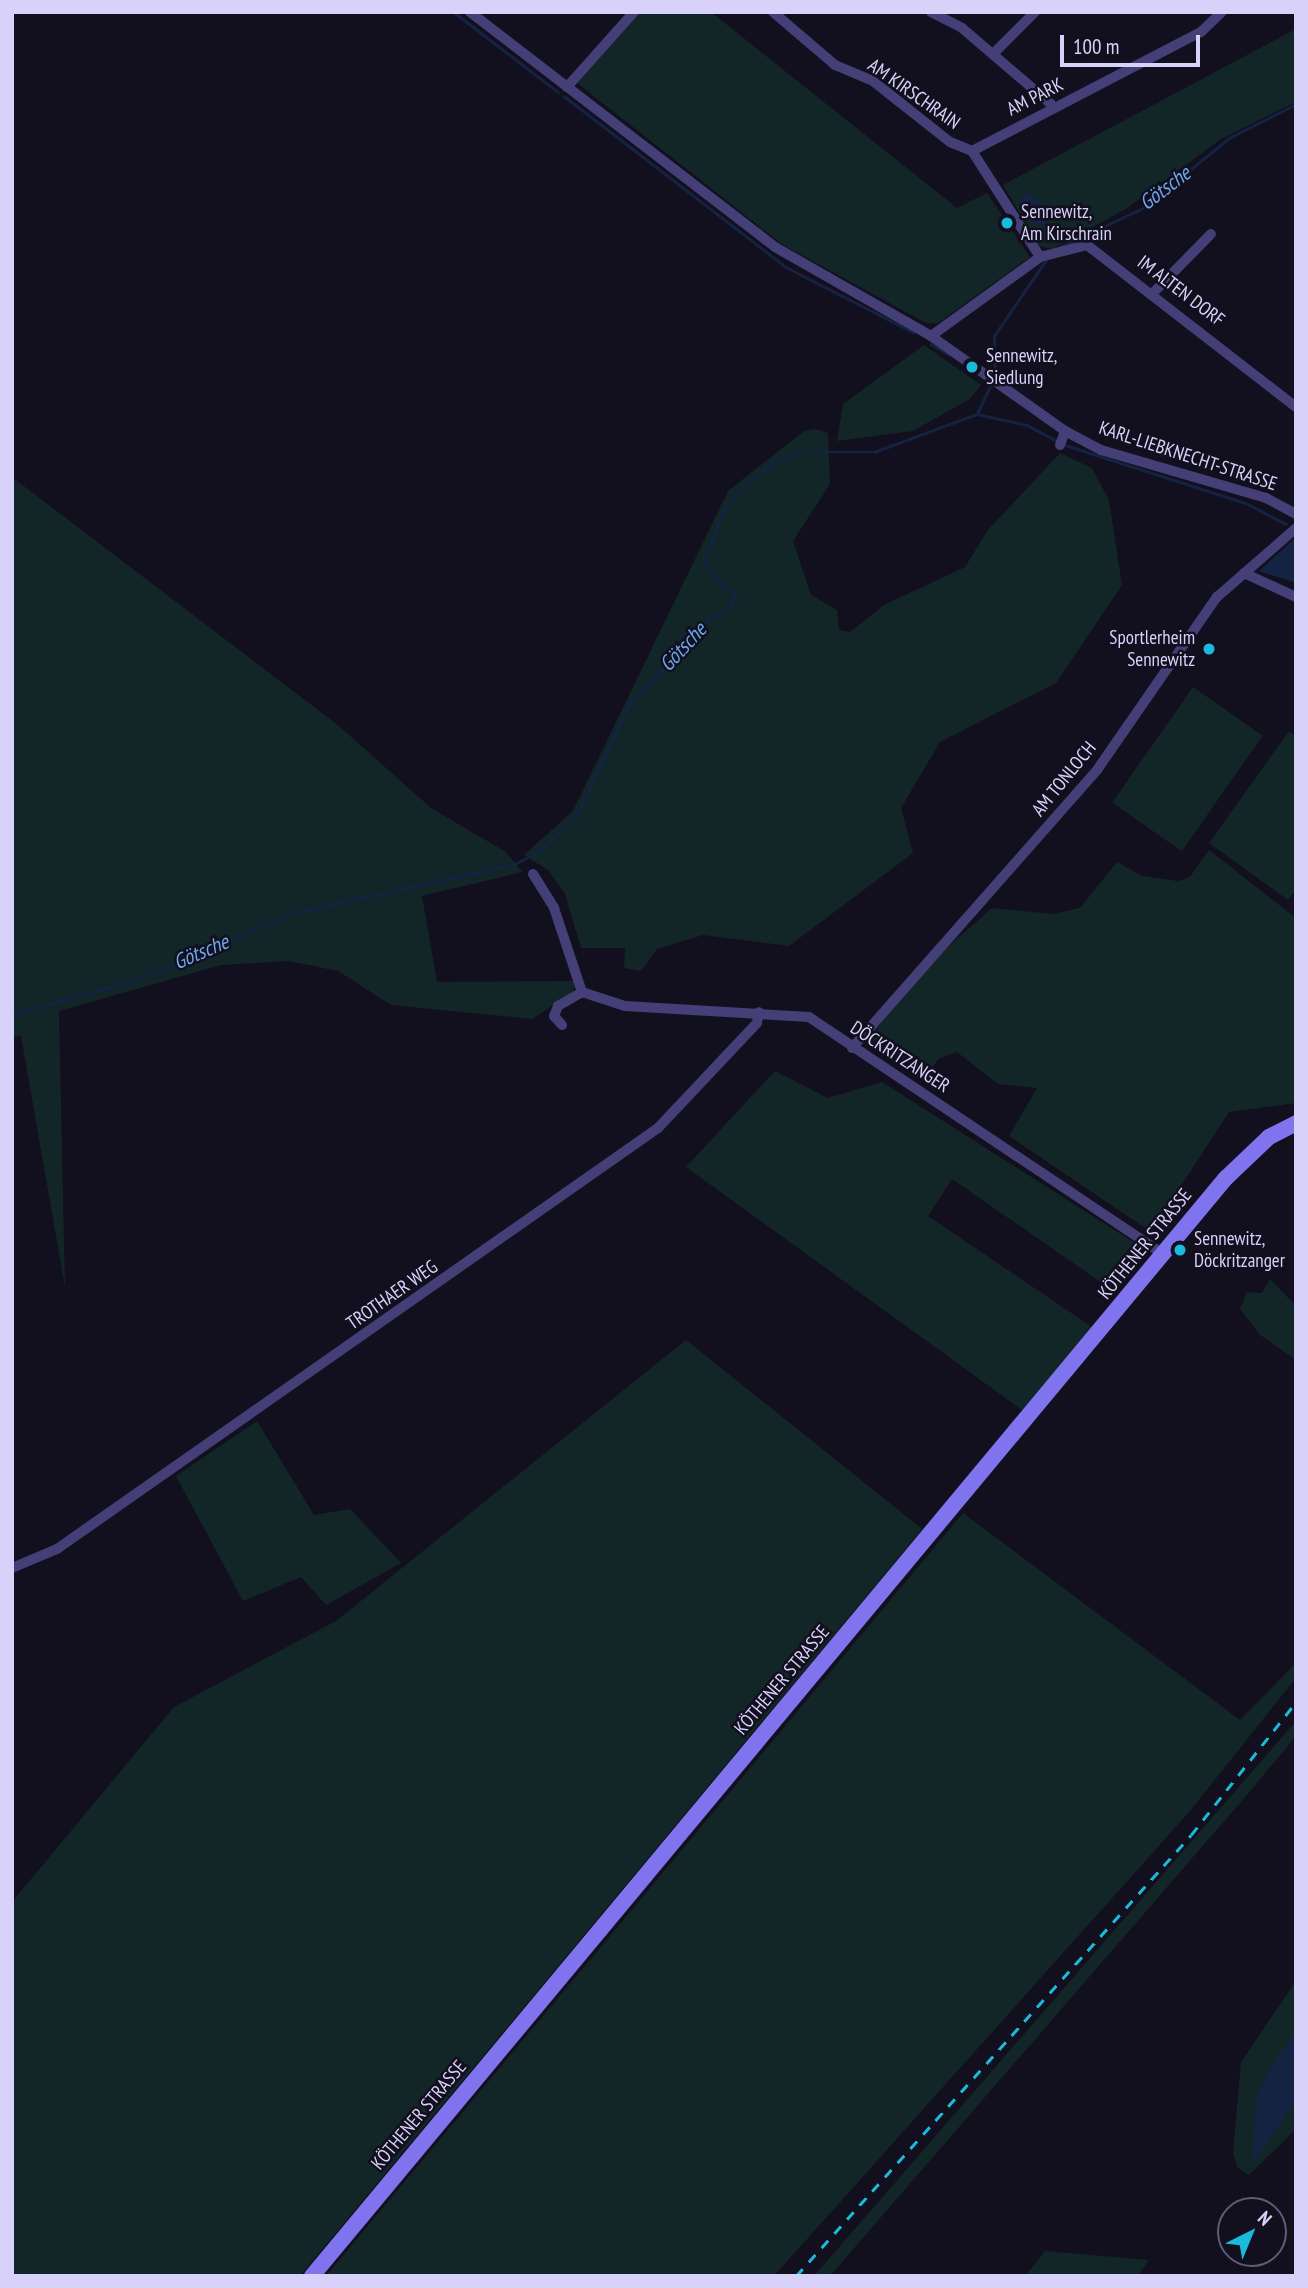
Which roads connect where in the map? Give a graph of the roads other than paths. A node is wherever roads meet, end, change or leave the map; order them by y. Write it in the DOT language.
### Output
graph roads {
  1 [pos="470,12"];
  2 [pos="634,12"];
  3 [pos="773,12"];
  4 [pos="931,12"];
  5 [pos="1009,12"];
  6 [pos="1035,12"];
  7 [pos="1222,12"];
  8 [pos="1018,23"];
  9 [pos="993,54"];
  10 [pos="567,87"];
  11 [pos="1052,105"];
  12 [pos="972,150"];
  13 [pos="1211,234"];
  14 [pos="1040,257"];
  15 [pos="1152,294"];
  16 [pos="931,337"];
  17 [pos="1296,407"];
  18 [pos="1296,514"];
  19 [pos="1296,528"];
  20 [pos="1244,573"];
  21 [pos="1296,597"];
  22 [pos="533,874"];
  23 [pos="582,992"];
  24 [pos="759,1012"];
  25 [pos="562,1025"];
  26 [pos="852,1048"];
  27 [pos="1296,1124"];
  28 [pos="1163,1254"];
  29 [pos="12,1568"];
  30 [pos="312,2276"];
  1 -- 10 [label="street"];
  2 -- 10 [label="street"];
  3 -- 12 [label="street, AM KIRSCHRAIN"];
  4 -- 9 [label="street"];
  5 -- 8 [label="street"];
  6 -- 8 [label="street"];
  7 -- 11 [label="street, AM PARK"];
  8 -- 9 [label="street"];
  9 -- 11 [label="street"];
  10 -- 16 [label="street"];
  11 -- 12 [label="street, AM PARK"];
  12 -- 14 [label="street"];
  13 -- 15 [label="street"];
  14 -- 15 [label="street, IM ALTEN DORF"];
  14 -- 16 [label="street, IM ALTEN DORF"];
  15 -- 17 [label="street, IM ALTEN DORF"];
  16 -- 18 [label="street, KARL-LIEBKNECHT-STRASSE"];
  19 -- 20 [label="street, AM TONLOCH"];
  20 -- 21 [label="street"];
  20 -- 26 [label="street, AM TONLOCH"];
  22 -- 23 [label="street"];
  23 -- 24 [label="street, DÖCKRITZANGER"];
  23 -- 25 [label="street"];
  24 -- 26 [label="street, DÖCKRITZANGER"];
  24 -- 29 [label="street, TROTHAER WEG"];
  26 -- 28 [label="street, DÖCKRITZANGER"];
  27 -- 28 [label="main road, KÖTHENER STRASSE"];
  28 -- 30 [label="main road, KÖTHENER STRASSE"];
}
